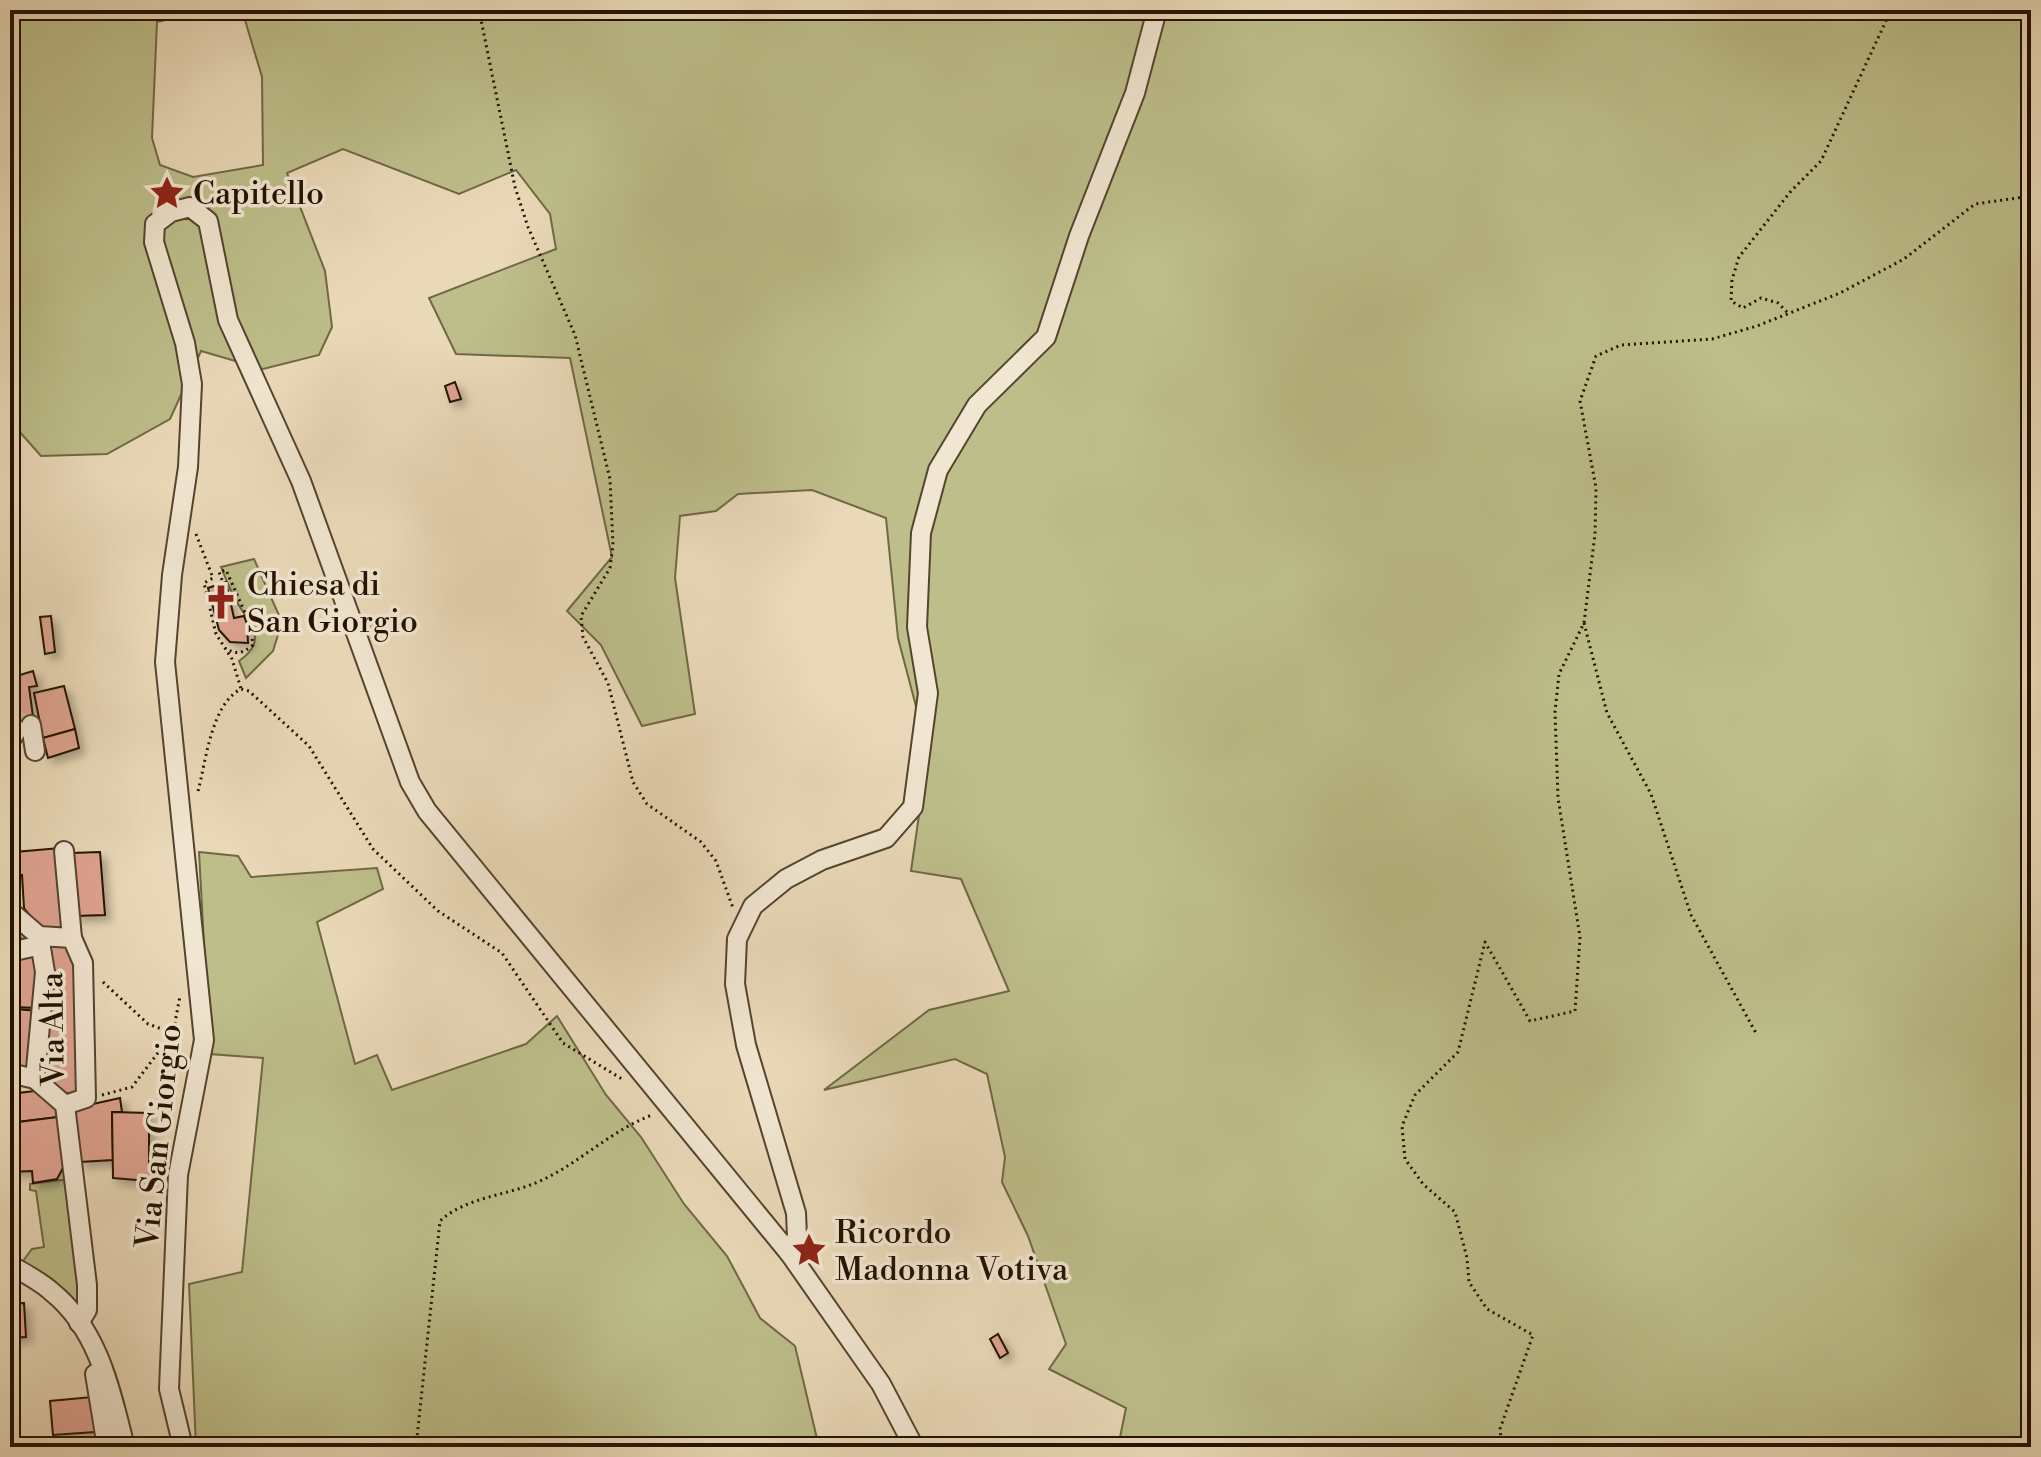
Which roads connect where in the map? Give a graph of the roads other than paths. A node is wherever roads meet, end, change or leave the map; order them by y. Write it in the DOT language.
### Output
graph roads {
  1 [pos="1157,10"];
  2 [pos="19,732"];
  3 [pos="35,751"];
  4 [pos="64,851"];
  5 [pos="10,911"];
  6 [pos="72,938"];
  7 [pos="40,940"];
  8 [pos="10,952"];
  9 [pos="11,1075"];
  10 [pos="35,1079"];
  11 [pos="65,1105"];
  12 [pos="88,1196"];
  13 [pos="80,1217"];
  14 [pos="790,1254"];
  15 [pos="10,1265"];
  16 [pos="79,1323"];
  17 [pos="104,1365"];
  18 [pos="107,1447"];
  19 [pos="125,1447"];
  20 [pos="183,1447"];
  21 [pos="914,1447"];
  1 -- 14 [label="street"];
  2 -- 3 [label="street"];
  4 -- 6 [label="street, Via Alta"];
  5 -- 7 [label="street"];
  6 -- 7 [label="street, Via Alta"];
  6 -- 11 [label="street, Via Alta"];
  7 -- 8 [label="street, Via Alta"];
  7 -- 10 [label="street"];
  9 -- 10 [label="street"];
  10 -- 11 [label="street"];
  11 -- 13 [label="street"];
  12 -- 13 [label="street"];
  13 -- 16 [label="street"];
  14 -- 20 [label="street, Via San Giorgio"];
  14 -- 21 [label="street"];
  15 -- 16 [label="street"];
  16 -- 17 [label="street"];
  17 -- 18 [label="street"];
  17 -- 19 [label="street"];
}
